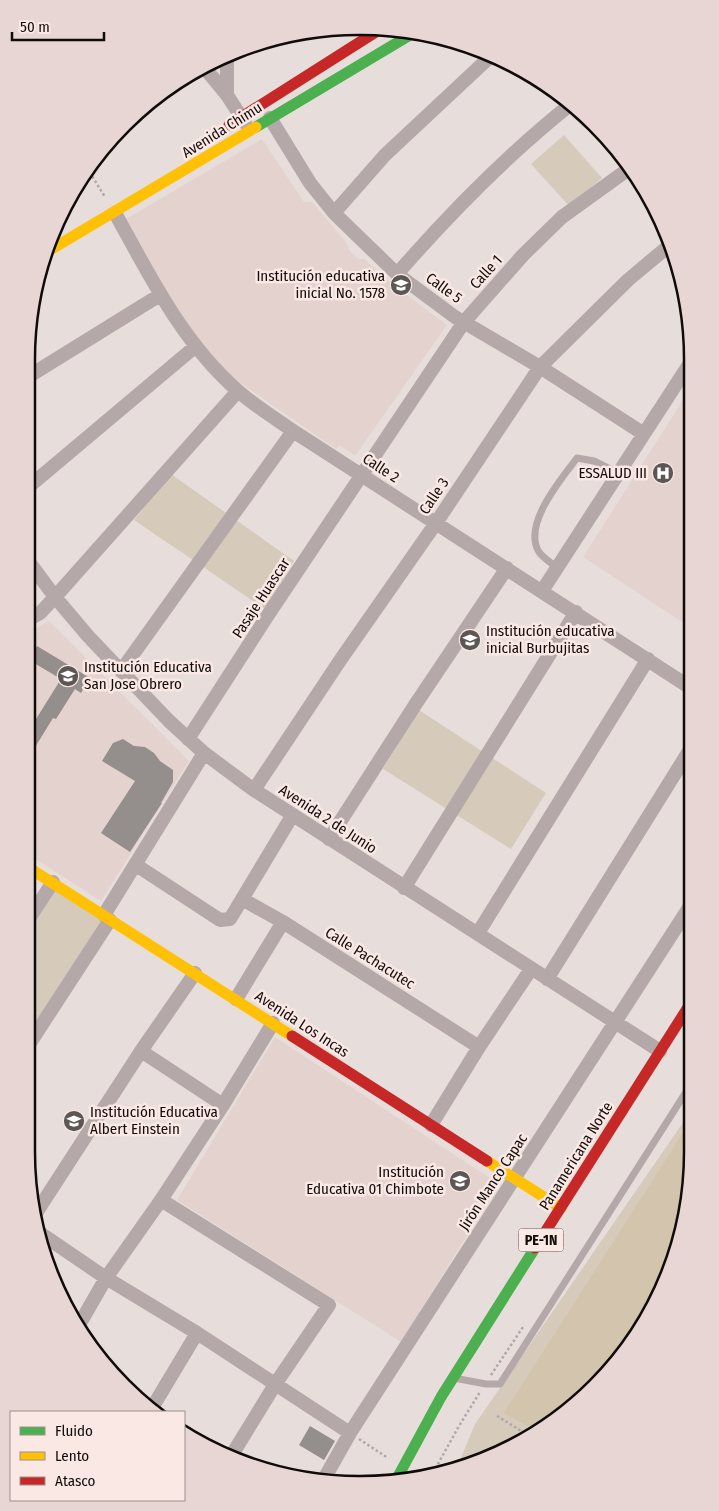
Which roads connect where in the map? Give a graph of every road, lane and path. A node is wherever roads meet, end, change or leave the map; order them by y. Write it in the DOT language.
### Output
graph roads {
  1 [pos="370,35"];
  2 [pos="404,38"];
  3 [pos="486,61"];
  4 [pos="227,63"];
  5 [pos="208,72"];
  6 [pos="227,95"];
  7 [pos="565,109"];
  8 [pos="241,117"];
  9 [pos="270,118"];
  10 [pos="249,130"];
  11 [pos="216,133"];
  12 [pos="624,172"];
  13 [pos="92,175"];
  14 [pos="334,212"];
  15 [pos="115,213"];
  16 [pos="55,247"];
  17 [pos="664,249"];
  18 [pos="396,274"];
  19 [pos="160,295"];
  20 [pos="464,322"];
  21 [pos="196,346"];
  22 [pos="540,367"];
  23 [pos="35,372"];
  24 [pos="684,372"];
  25 [pos="238,391"];
  26 [pos="294,431"];
  27 [pos="644,434"];
  28 [pos="618,474"];
  29 [pos="362,475"];
  30 [pos="35,481"];
  31 [pos="436,523"];
  32 [pos="507,568"];
  33 [pos="557,568"];
  34 [pos="35,570"];
  35 [pos="542,591"];
  36 [pos="55,597"];
  37 [pos="576,612"];
  38 [pos="35,616"];
  39 [pos="648,659"];
  40 [pos="121,671"];
  41 [pos="684,683"];
  42 [pos="188,739"];
  43 [pos="204,754"];
  44 [pos="684,759"];
  45 [pos="254,790"];
  46 [pos="292,816"];
  47 [pos="329,839"];
  48 [pos="136,866"];
  49 [pos="35,872"];
  50 [pos="52,882"];
  51 [pos="404,888"];
  52 [pos="242,899"];
  53 [pos="35,908"];
  54 [pos="684,915"];
  55 [pos="107,917"];
  56 [pos="282,922"];
  57 [pos="478,933"];
  58 [pos="531,969"];
  59 [pos="195,973"];
  60 [pos="546,979"];
  61 [pos="236,999"];
  62 [pos="684,1014"];
  63 [pos="274,1023"];
  64 [pos="615,1023"];
  65 [pos="35,1035"];
  66 [pos="479,1047"];
  67 [pos="141,1051"];
  68 [pos="660,1052"];
  69 [pos="684,1094"];
  70 [pos="223,1105"];
  71 [pos="431,1125"];
  72 [pos="515,1178"];
  73 [pos="161,1200"];
  74 [pos="40,1207"];
  75 [pos="561,1208"];
  76 [pos="47,1238"];
  77 [pos="106,1278"];
  78 [pos="82,1321"];
  79 [pos="197,1333"];
  80 [pos="454,1378"];
  81 [pos="276,1383"];
  82 [pos="155,1403"];
  83 [pos="497,1416"];
  84 [pos="523,1432"];
  85 [pos="350,1433"];
  86 [pos="234,1451"];
  87 [pos="402,1468"];
  88 [pos="399,1473"];
  89 [pos="327,1474"];
  1 -- 8 [label="main road, Avenida Chimu"];
  2 -- 9 [label="main road, Avenida Chimu"];
  3 -- 14 [label="street"];
  4 -- 6 [label="street"];
  5 -- 6 [label="street"];
  6 -- 8 [label="street"];
  7 -- 18 [label="street"];
  8 -- 10 [label="street"];
  8 -- 11 [label="main road, Avenida Chimu"];
  9 -- 10 [label="main road, Avenida Chimu"];
  9 -- 14 [label="street, Calle 5"];
  10 -- 15 [label="main road, Avenida Chimu"];
  12 -- 20 [label="street, Calle 1"];
  13 -- 15 [label="path"];
  14 -- 18 [label="street, Calle 5"];
  15 -- 16 [label="main road, Avenida Chimu"];
  15 -- 19 [label="street, Calle 2"];
  17 -- 22 [label="street, Calle 3"];
  18 -- 20 [label="street, Calle 5"];
  19 -- 21 [label="street, Calle 2"];
  19 -- 23 [label="street"];
  20 -- 22 [label="street, Calle 5"];
  20 -- 29 [label="street, Calle 1"];
  21 -- 25 [label="street, Calle 2"];
  21 -- 30 [label="street"];
  22 -- 27 [label="street, Calle 5"];
  22 -- 31 [label="street, Calle 3"];
  24 -- 27 [label="street"];
  25 -- 26 [label="street, Calle 2"];
  25 -- 36 [label="street"];
  26 -- 29 [label="street, Calle 2"];
  26 -- 40 [label="street"];
  27 -- 28 [label="street"];
  28 -- 33 [label="street"];
  28 -- 33 [label="lane"];
  29 -- 31 [label="street, Calle 2"];
  29 -- 42 [label="street, Pasaje Huascar"];
  31 -- 32 [label="street, Calle 2"];
  31 -- 45 [label="street, Calle 3"];
  32 -- 35 [label="street, Calle 2"];
  32 -- 47 [label="street"];
  33 -- 35 [label="street"];
  34 -- 36 [label="street, Avenida 2 de Junio"];
  35 -- 37 [label="street, Calle 2"];
  36 -- 38 [label="street"];
  36 -- 40 [label="street, Avenida 2 de Junio"];
  37 -- 39 [label="street, Calle 2"];
  37 -- 51 [label="street"];
  39 -- 41 [label="street, Calle 2"];
  39 -- 57 [label="street"];
  40 -- 42 [label="street, Avenida 2 de Junio"];
  42 -- 43 [label="street, Avenida 2 de Junio"];
  43 -- 45 [label="street, Avenida 2 de Junio"];
  43 -- 48 [label="street"];
  44 -- 60 [label="street"];
  45 -- 46 [label="street, Avenida 2 de Junio"];
  46 -- 47 [label="street, Avenida 2 de Junio"];
  46 -- 52 [label="street"];
  47 -- 51 [label="street, Avenida 2 de Junio"];
  48 -- 52 [label="street"];
  48 -- 55 [label="street"];
  49 -- 50 [label="main road, Avenida Los Incas"];
  50 -- 53 [label="street"];
  50 -- 55 [label="main road, Avenida Los Incas"];
  51 -- 57 [label="street, Avenida 2 de Junio"];
  52 -- 56 [label="street, Calle Pachacutec"];
  54 -- 64 [label="street, Jirón Manco Capac"];
  55 -- 59 [label="main road, Avenida Los Incas"];
  55 -- 65 [label="street"];
  56 -- 61 [label="street"];
  56 -- 66 [label="street, Calle Pachacutec"];
  57 -- 58 [label="street, Avenida 2 de Junio"];
  58 -- 60 [label="street, Avenida 2 de Junio"];
  58 -- 66 [label="street"];
  59 -- 61 [label="main road, Avenida Los Incas"];
  59 -- 67 [label="street"];
  60 -- 64 [label="street, Avenida 2 de Junio"];
  61 -- 63 [label="main road, Avenida Los Incas"];
  62 -- 68 [label="main road, Panamericana Norte / PE-1N"];
  63 -- 70 [label="street"];
  63 -- 71 [label="main road, Avenida Los Incas"];
  64 -- 68 [label="street, Avenida 2 de Junio"];
  64 -- 72 [label="street, Jirón Manco Capac"];
  66 -- 71 [label="street"];
  67 -- 70 [label="street"];
  67 -- 74 [label="street"];
  68 -- 75 [label="main road, Panamericana Norte / PE-1N"];
  69 -- 80 [label="lane"];
  70 -- 73 [label="street"];
  71 -- 72 [label="main road, Avenida Los Incas"];
  72 -- 75 [label="main road, Avenida Los Incas"];
  72 -- 85 [label="street, Jirón Manco Capac"];
  73 -- 77 [label="street"];
  73 -- 81 [label="street"];
  75 -- 80 [label="main road, Panamericana Norte / PE-1N"];
  76 -- 77 [label="street"];
  77 -- 78 [label="street"];
  77 -- 79 [label="street"];
  79 -- 81 [label="street"];
  79 -- 82 [label="street"];
  80 -- 87 [label="main road, Panamericana Norte / PE-1N"];
  81 -- 85 [label="street"];
  81 -- 86 [label="street"];
  83 -- 84 [label="path"];
  85 -- 87 [label="path"];
  85 -- 89 [label="street, Jirón Manco Capac"];
  87 -- 88 [label="main road, Panamericana Norte / PE-1N"];
}
